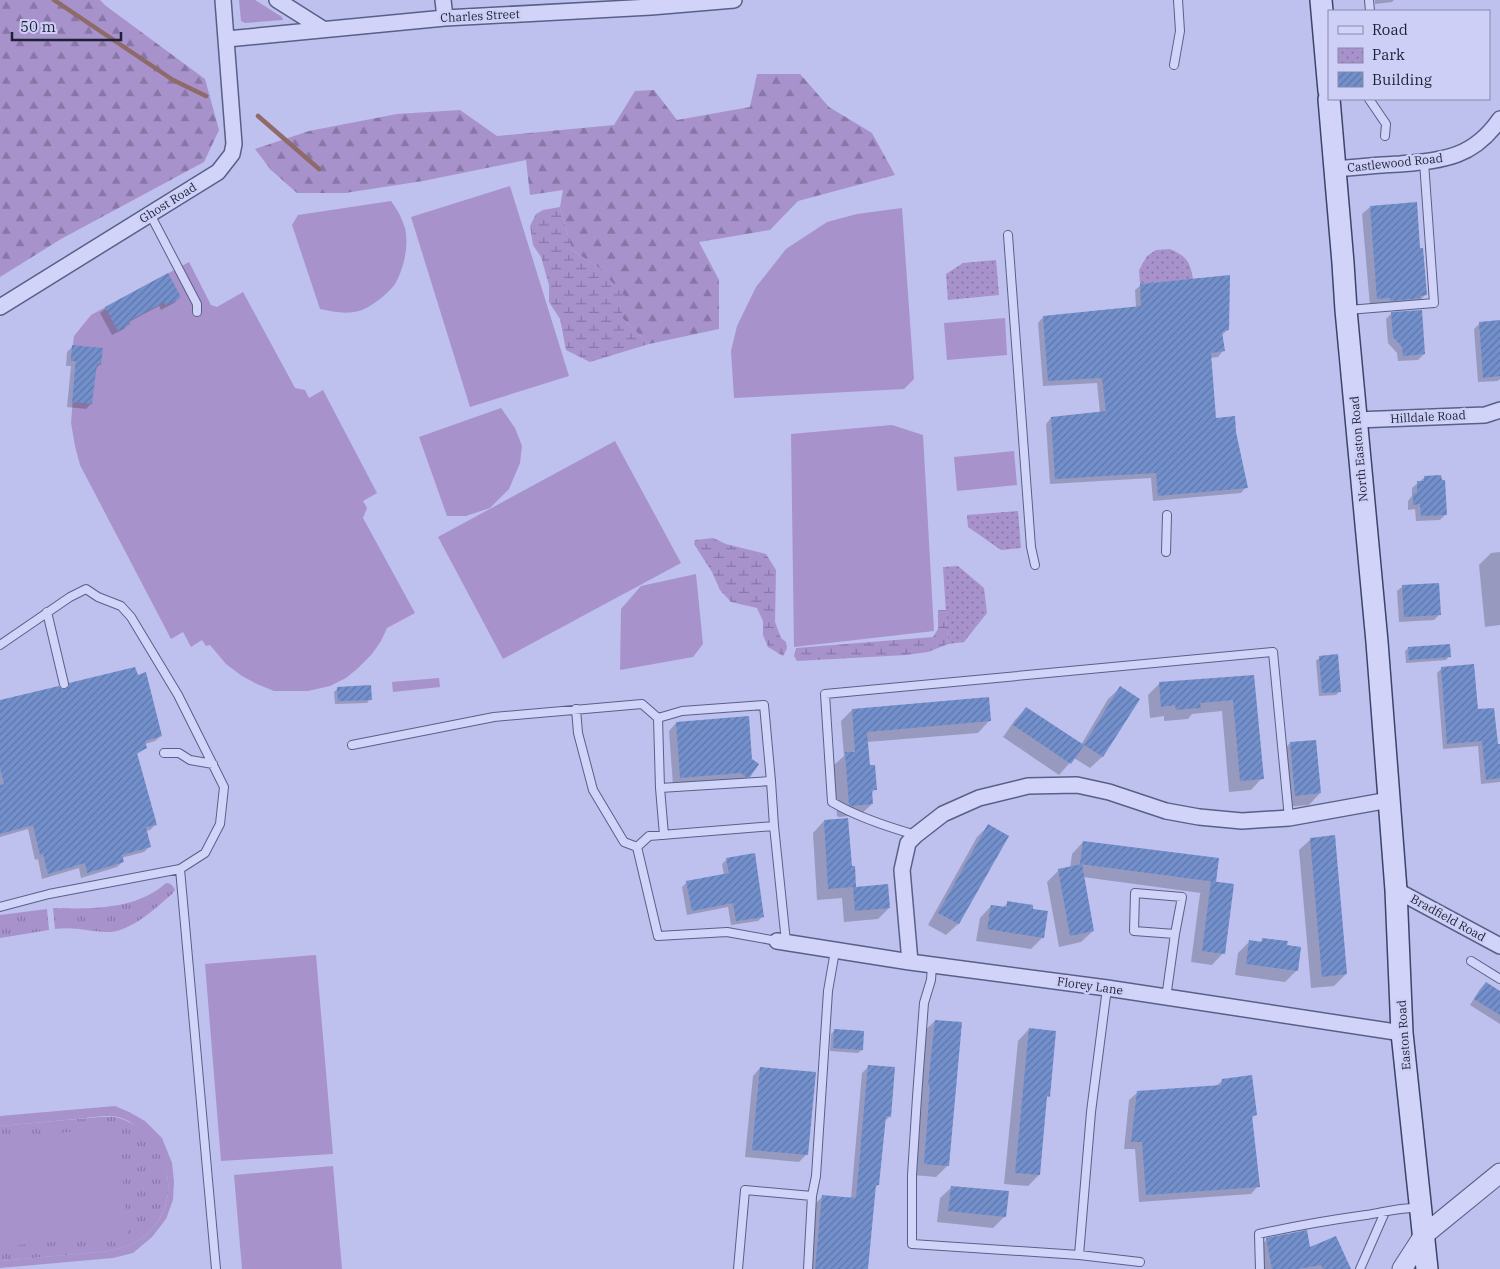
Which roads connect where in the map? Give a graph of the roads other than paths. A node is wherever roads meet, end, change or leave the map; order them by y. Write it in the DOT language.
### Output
graph roads {
  1 [pos="223,0"];
  2 [pos="277,0"];
  3 [pos="443,0"];
  4 [pos="734,0"];
  5 [pos="1178,0"];
  6 [pos="1321,0"];
  7 [pos="651,4"];
  8 [pos="445,18"];
  9 [pos="323,30"];
  10 [pos="227,39"];
  11 [pos="1327,51"];
  12 [pos="1174,65"];
  13 [pos="1328,71"];
  14 [pos="1329,100"];
  15 [pos="1370,100"];
  16 [pos="1500,119"];
  17 [pos="1385,136"];
  18 [pos="1424,162"];
  19 [pos="1335,169"];
  20 [pos="150,214"];
  21 [pos="1008,235"];
  22 [pos="0,307"];
  23 [pos="1346,310"];
  24 [pos="197,312"];
  25 [pos="1500,410"];
  26 [pos="1356,420"];
  27 [pos="1167,515"];
  28 [pos="1166,552"];
  29 [pos="1036,565"];
  30 [pos="47,612"];
  31 [pos="0,645"];
  32 [pos="64,684"];
  33 [pos="576,709"];
  34 [pos="658,718"];
  35 [pos="352,745"];
  36 [pos="164,753"];
  37 [pos="213,764"];
  38 [pos="771,781"];
  39 [pos="660,788"];
  40 [pos="1389,800"];
  41 [pos="1289,818"];
  42 [pos="774,826"];
  43 [pos="664,835"];
  44 [pos="916,835"];
  45 [pos="637,847"];
  46 [pos="180,869"];
  47 [pos="1396,890"];
  48 [pos="0,907"];
  49 [pos="1176,934"];
  50 [pos="781,942"];
  51 [pos="1500,946"];
  52 [pos="834,951"];
  53 [pos="1471,961"];
  54 [pos="910,962"];
  55 [pos="932,965"];
  56 [pos="1500,979"];
  57 [pos="1107,988"];
  58 [pos="1166,998"];
  59 [pos="1402,1033"];
  60 [pos="1500,1173"];
  61 [pos="812,1196"];
  62 [pos="1422,1208"];
  63 [pos="1385,1212"];
  64 [pos="1424,1235"];
  65 [pos="1079,1255"];
  66 [pos="1140,1262"];
  67 [pos="216,1269"];
  68 [pos="738,1269"];
  69 [pos="808,1269"];
  70 [pos="1260,1269"];
  71 [pos="1360,1269"];
  72 [pos="1402,1269"];
  73 [pos="1427,1269"];
  1 -- 10 [label="street, Ghost Road"];
  2 -- 9 [label="street"];
  3 -- 8 [label="street"];
  4 -- 7 [label="street, Charles Street"];
  5 -- 12 [label="lane"];
  6 -- 11 [label="main road"];
  7 -- 8 [label="street, Charles Street"];
  8 -- 9 [label="street, Charles Street"];
  9 -- 10 [label="street, Charles Street"];
  10 -- 20 [label="street, Ghost Road"];
  11 -- 13 [label="main road"];
  14 -- 19 [label="main road, North Easton Road"];
  15 -- 17 [label="lane"];
  16 -- 18 [label="street, Castlewood Road"];
  18 -- 19 [label="street, Castlewood Road"];
  18 -- 23 [label="lane"];
  19 -- 23 [label="main road, North Easton Road"];
  20 -- 22 [label="street, Ghost Road"];
  20 -- 24 [label="lane"];
  21 -- 29 [label="lane"];
  23 -- 26 [label="main road, North Easton Road"];
  25 -- 26 [label="street, Hilldale Road"];
  26 -- 40 [label="main road, North Easton Road"];
  27 -- 28 [label="lane"];
  30 -- 31 [label="lane"];
  30 -- 32 [label="lane"];
  30 -- 37 [label="lane"];
  33 -- 34 [label="lane"];
  33 -- 35 [label="lane"];
  33 -- 45 [label="lane"];
  34 -- 38 [label="lane"];
  34 -- 39 [label="lane"];
  36 -- 37 [label="lane"];
  37 -- 46 [label="lane"];
  38 -- 39 [label="lane"];
  38 -- 42 [label="lane"];
  39 -- 43 [label="lane"];
  40 -- 41 [label="street"];
  40 -- 47 [label="main road, Easton Road"];
  41 -- 44 [label="street"];
  41 -- 44 [label="lane"];
  42 -- 43 [label="lane"];
  42 -- 50 [label="lane"];
  43 -- 45 [label="lane"];
  44 -- 54 [label="street"];
  45 -- 50 [label="lane"];
  46 -- 48 [label="lane"];
  46 -- 67 [label="lane"];
  47 -- 51 [label="street, Bradfield Road"];
  47 -- 59 [label="main road, Easton Road"];
  49 -- 49 [label="lane"];
  49 -- 58 [label="lane"];
  50 -- 52 [label="street, Florey Lane"];
  52 -- 54 [label="street, Florey Lane"];
  52 -- 61 [label="lane"];
  53 -- 56 [label="lane"];
  54 -- 55 [label="street, Florey Lane"];
  55 -- 57 [label="street, Florey Lane"];
  55 -- 65 [label="lane"];
  57 -- 58 [label="street, Florey Lane"];
  57 -- 65 [label="lane"];
  58 -- 59 [label="street, Florey Lane"];
  59 -- 62 [label="main road, Easton Road"];
  60 -- 64 [label="street"];
  61 -- 68 [label="lane"];
  61 -- 69 [label="lane"];
  62 -- 63 [label="lane"];
  62 -- 64 [label="main road, Easton Road"];
  63 -- 70 [label="lane"];
  63 -- 71 [label="lane"];
  64 -- 72 [label="street"];
  64 -- 73 [label="main road, Easton Road"];
  65 -- 66 [label="lane"];
}
